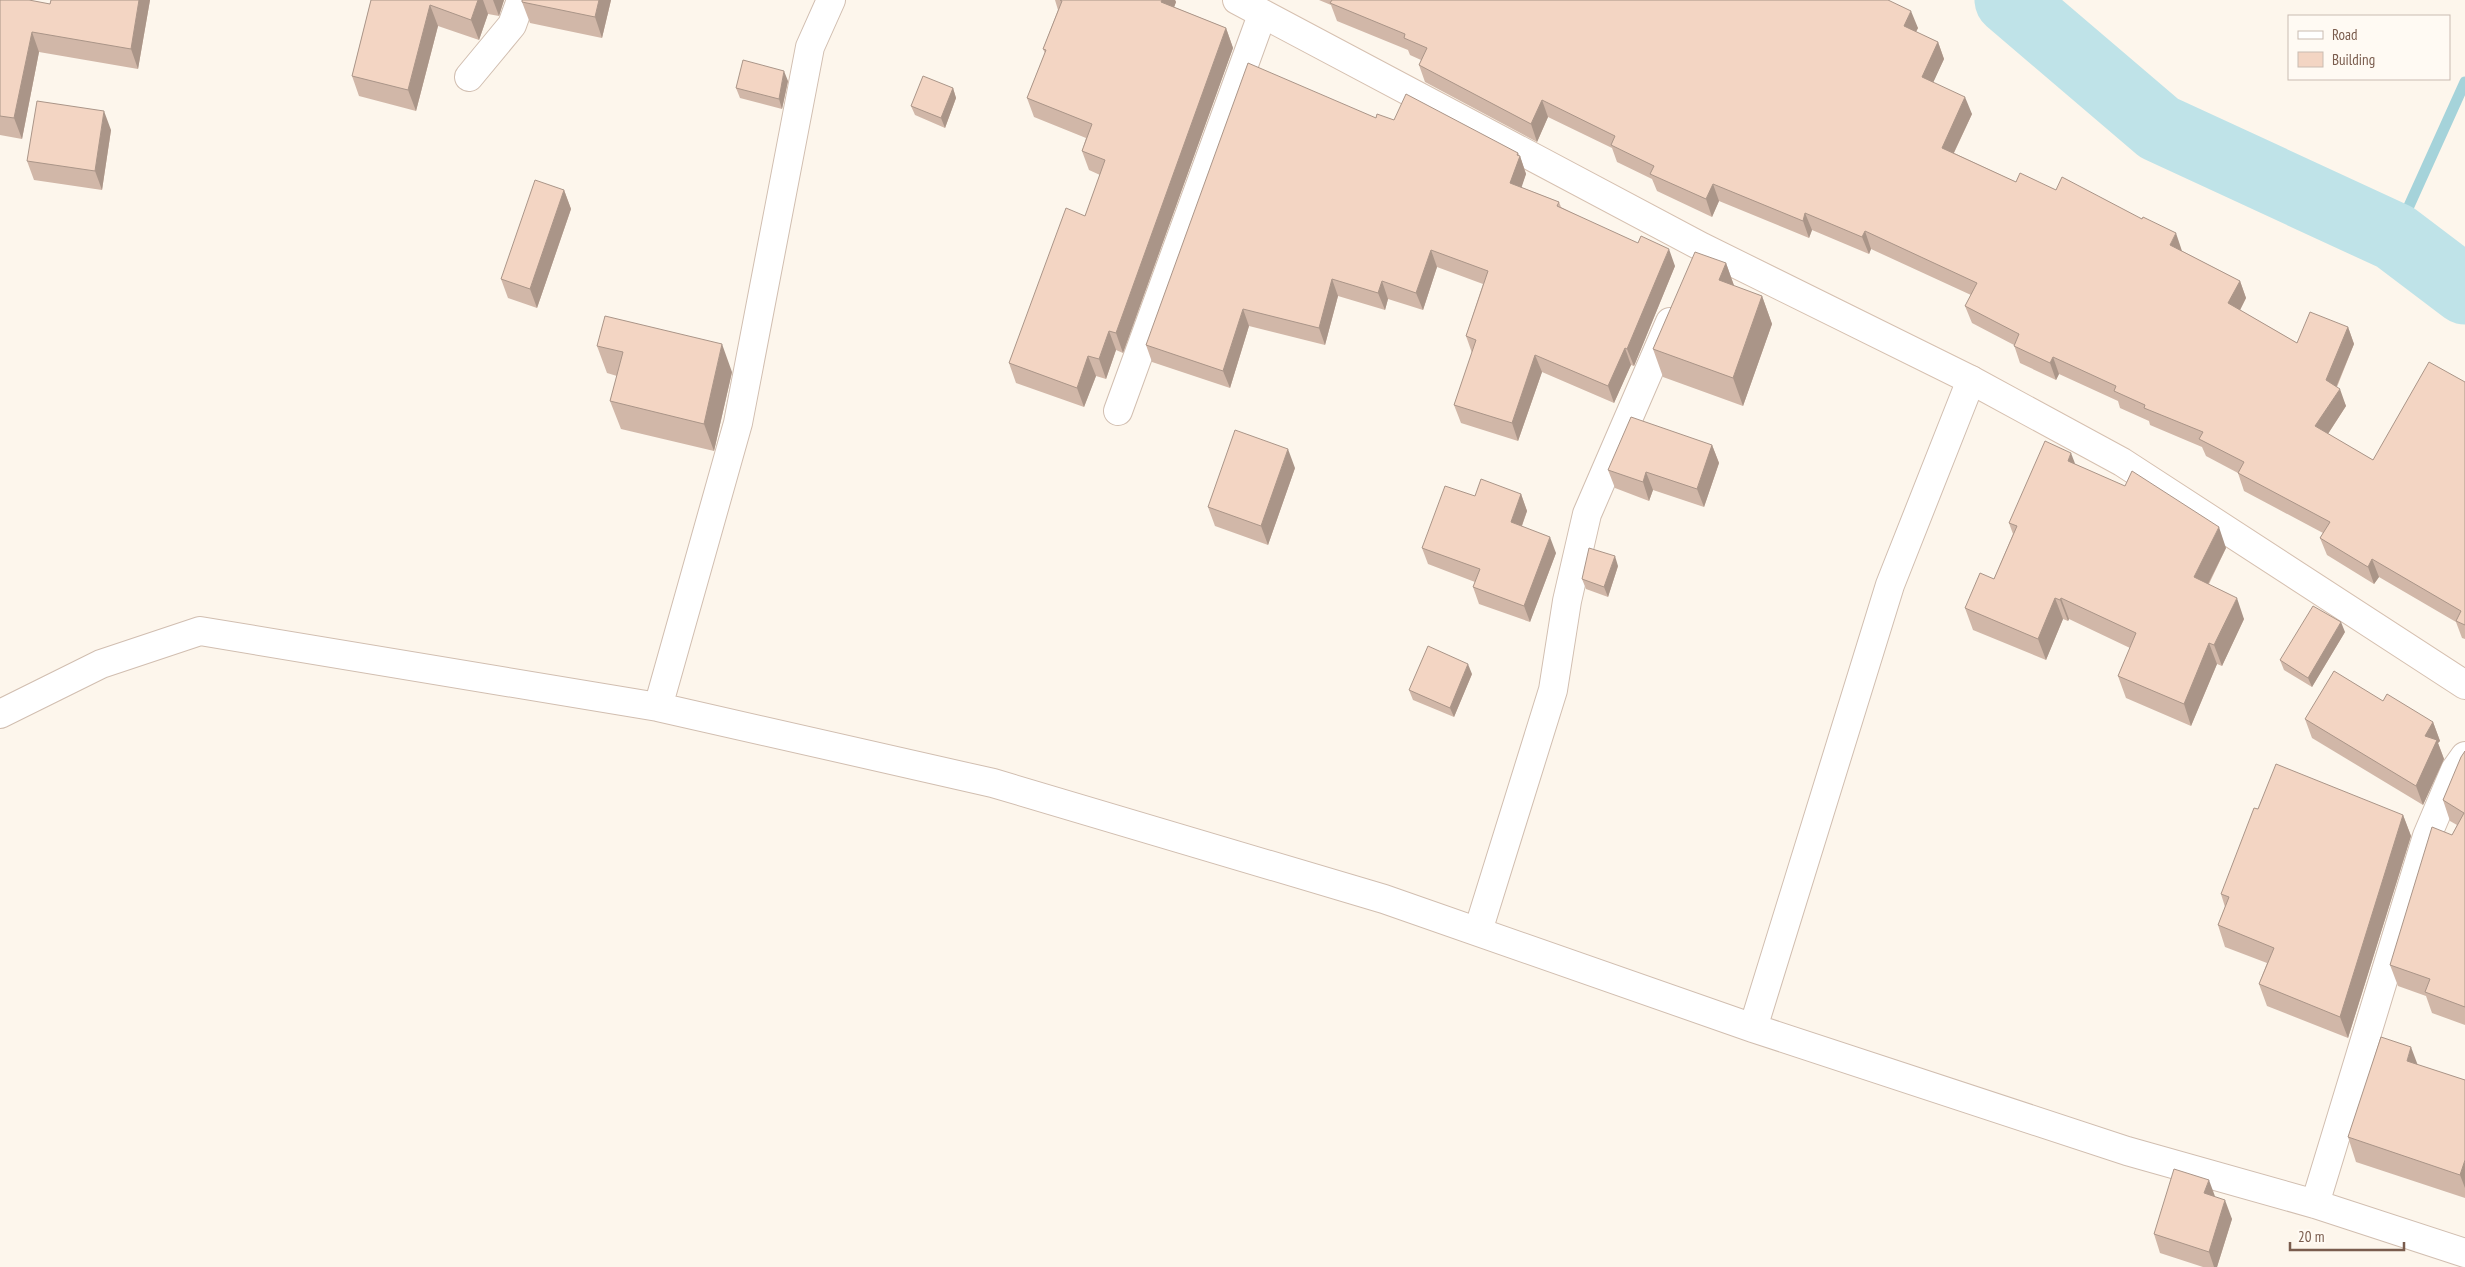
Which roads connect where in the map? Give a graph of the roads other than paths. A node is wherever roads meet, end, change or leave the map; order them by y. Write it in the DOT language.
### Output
graph roads {
  1 [pos="521,0"];
  2 [pos="831,0"];
  3 [pos="1237,0"];
  4 [pos="1262,15"];
  5 [pos="469,78"];
  6 [pos="1702,247"];
  7 [pos="1691,273"];
  8 [pos="1680,299"];
  9 [pos="1971,380"];
  10 [pos="1118,411"];
  11 [pos="2465,685"];
  12 [pos="658,707"];
  13 [pos="0,714"];
  14 [pos="2465,756"];
  15 [pos="1478,931"];
  16 [pos="1753,1028"];
  17 [pos="2315,1204"];
  18 [pos="2465,1253"];
  1 -- 5 [label="street"];
  2 -- 12 [label="street"];
  3 -- 4 [label="street"];
  4 -- 6 [label="street"];
  4 -- 10 [label="street"];
  6 -- 7 [label="street"];
  6 -- 9 [label="street"];
  8 -- 15 [label="street"];
  9 -- 11 [label="street"];
  9 -- 16 [label="street"];
  12 -- 13 [label="street"];
  12 -- 15 [label="street"];
  14 -- 17 [label="street"];
  15 -- 16 [label="street"];
  16 -- 17 [label="street"];
  17 -- 18 [label="street"];
}
